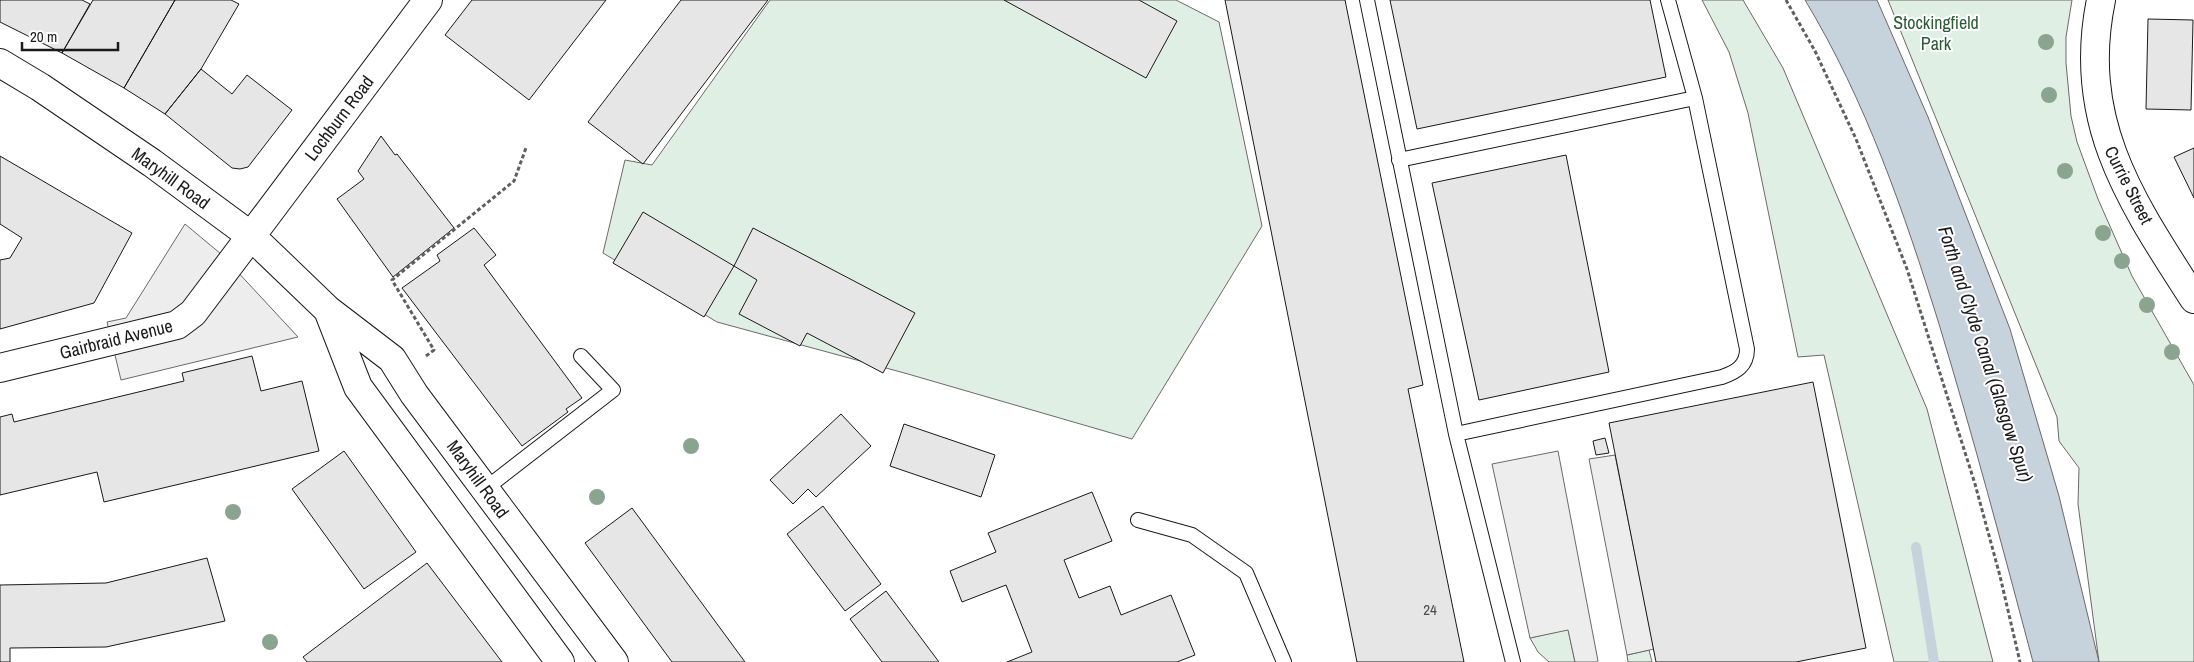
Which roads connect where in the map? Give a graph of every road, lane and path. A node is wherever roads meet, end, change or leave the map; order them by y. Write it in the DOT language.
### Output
graph roads {
  1 [pos="428,0"];
  2 [pos="1367,0"];
  3 [pos="1668,0"];
  4 [pos="1786,0"];
  5 [pos="2100,0"];
  6 [pos="0,63"];
  7 [pos="1694,98"];
  8 [pos="526,148"];
  9 [pos="1399,160"];
  10 [pos="251,236"];
  11 [pos="2194,299"];
  12 [pos="328,310"];
  13 [pos="581,356"];
  14 [pos="421,360"];
  15 [pos="0,368"];
  16 [pos="1456,434"];
  17 [pos="485,489"];
  18 [pos="1138,520"];
  19 [pos="560,662"];
  20 [pos="614,662"];
  21 [pos="1284,662"];
  22 [pos="1513,662"];
  23 [pos="2020,662"];
  1 -- 10 [label="main road, Lochburn Road"];
  2 -- 9 [label="lane"];
  3 -- 7 [label="lane"];
  4 -- 23 [label="path"];
  5 -- 11 [label="main road, Currie Street"];
  6 -- 10 [label="main road, Maryhill Road"];
  7 -- 9 [label="lane"];
  7 -- 16 [label="lane"];
  8 -- 14 [label="path"];
  9 -- 16 [label="lane"];
  10 -- 12 [label="main road, Maryhill Road"];
  10 -- 15 [label="main road, Gairbraid Avenue"];
  12 -- 17 [label="main road, Maryhill Road"];
  12 -- 19 [label="main road, Maryhill Road"];
  13 -- 17 [label="lane"];
  16 -- 22 [label="lane"];
  17 -- 20 [label="main road, Maryhill Road"];
  18 -- 21 [label="lane"];
}
